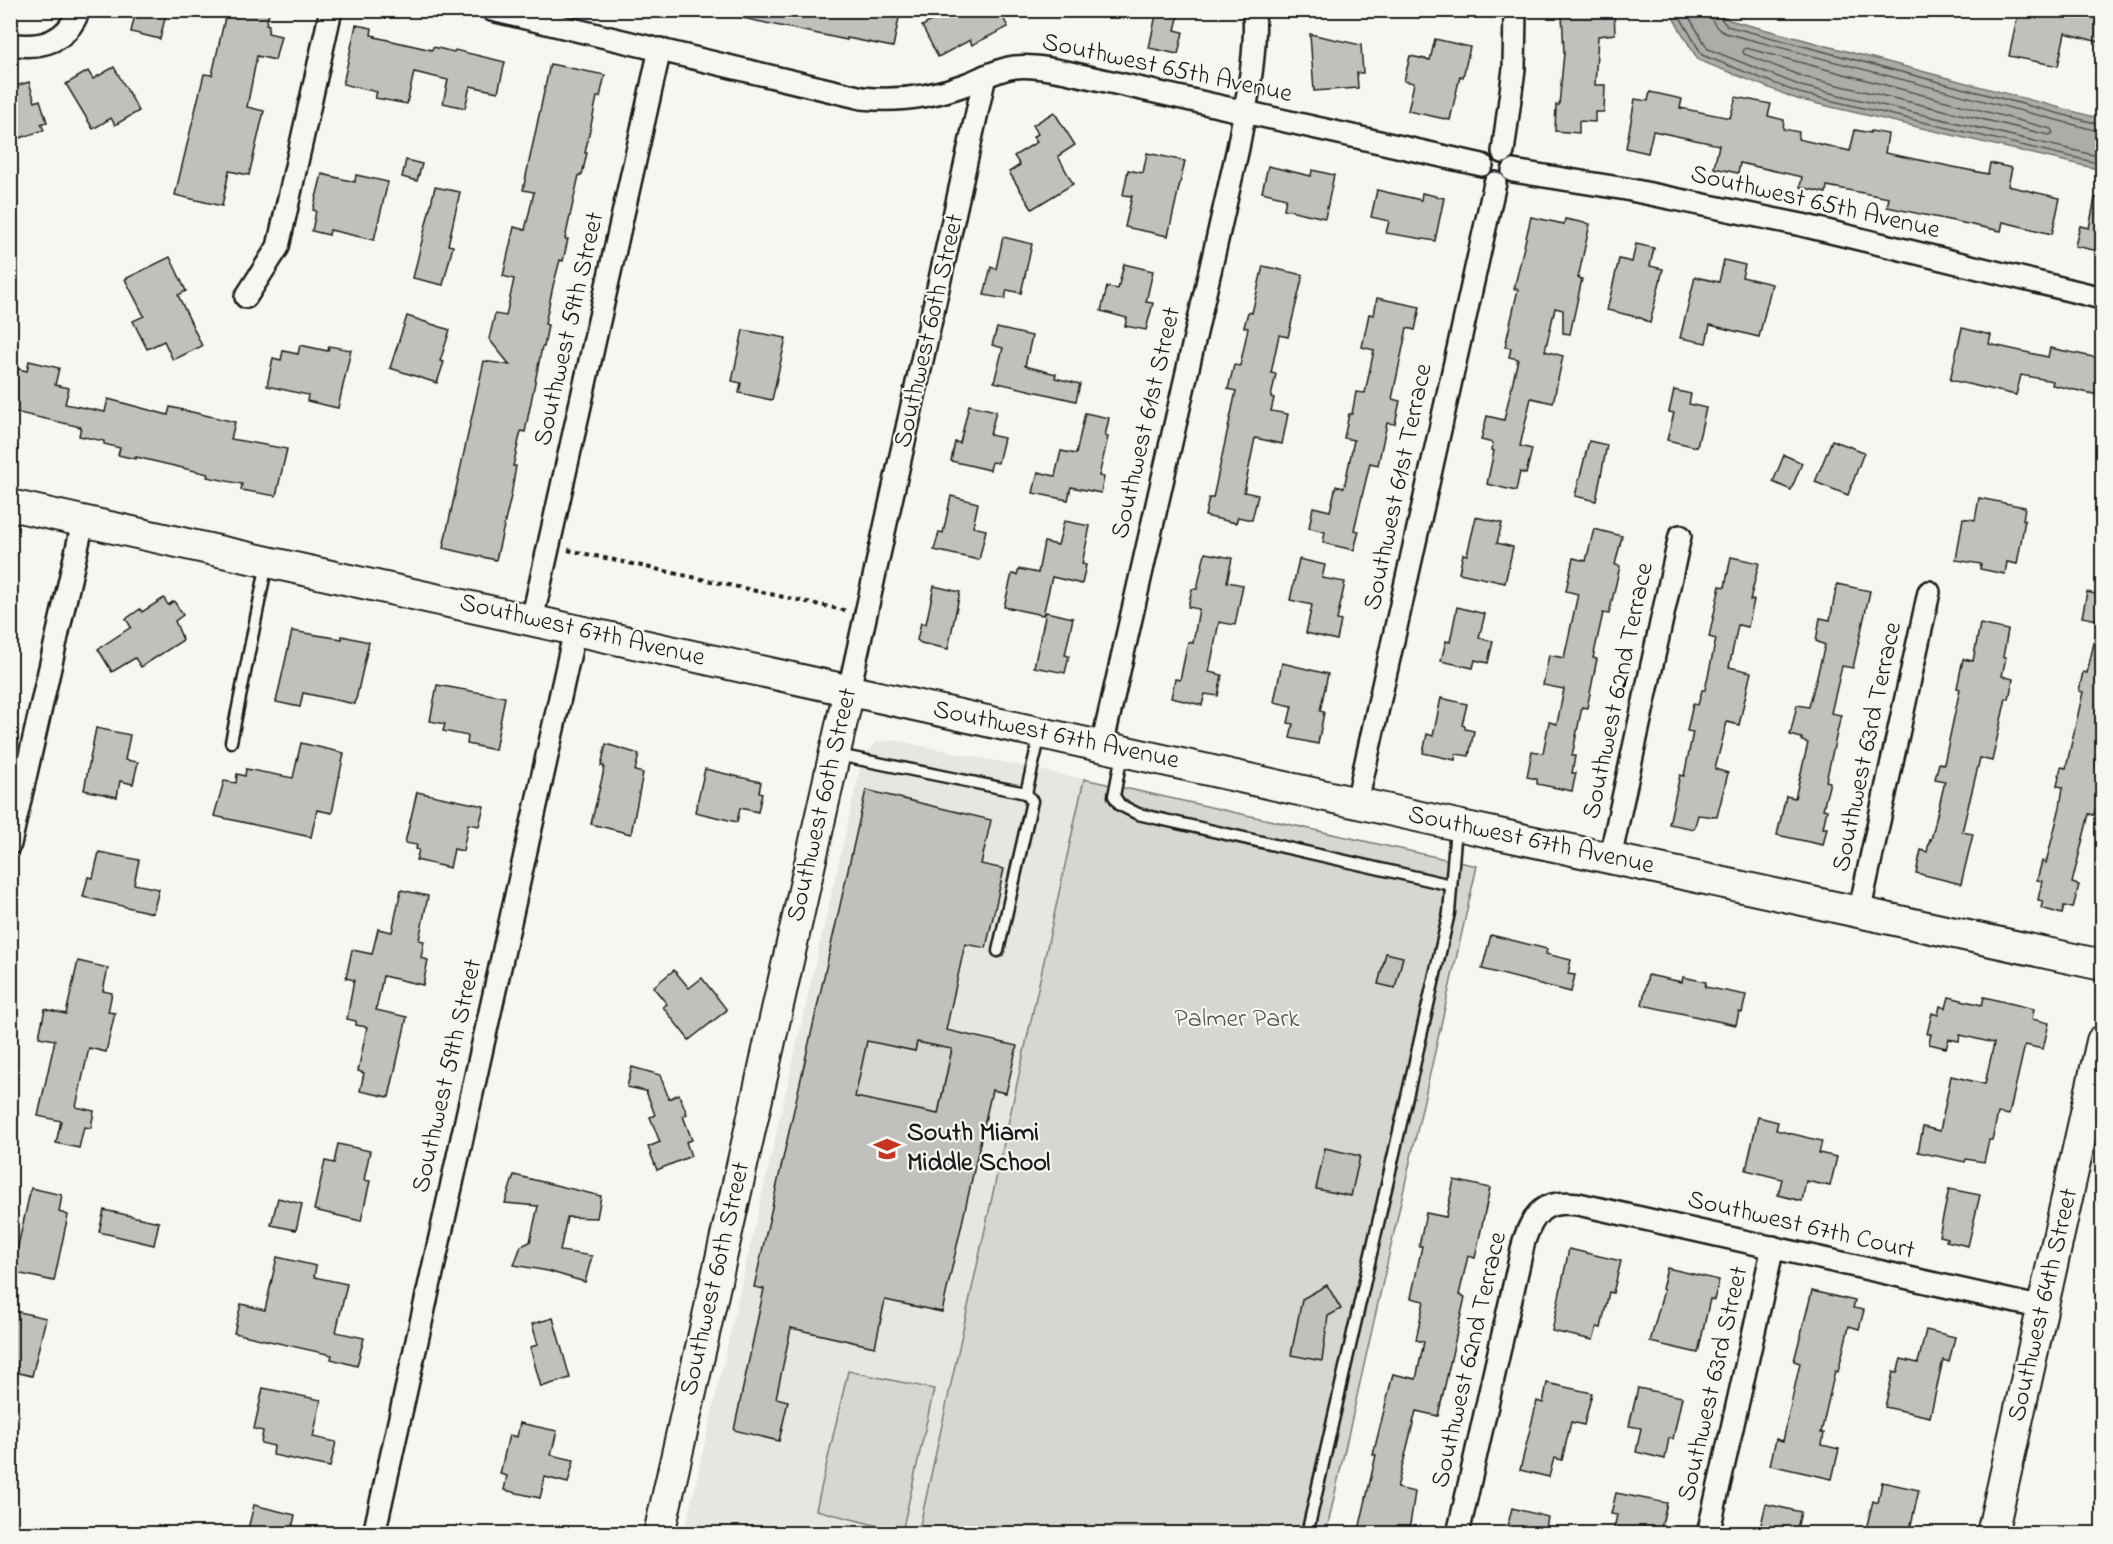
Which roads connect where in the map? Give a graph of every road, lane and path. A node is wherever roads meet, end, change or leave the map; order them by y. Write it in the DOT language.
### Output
graph roads {
  1 [pos="79,10"];
  2 [pos="331,10"];
  3 [pos="492,10"];
  4 [pos="1254,10"];
  5 [pos="1515,10"];
  6 [pos="514,13"];
  7 [pos="10,44"];
  8 [pos="660,50"];
  9 [pos="985,76"];
  10 [pos="1244,112"];
  11 [pos="1503,153"];
  12 [pos="1482,165"];
  13 [pos="1513,171"];
  14 [pos="1495,183"];
  15 [pos="246,297"];
  16 [pos="2103,298"];
  17 [pos="10,505"];
  18 [pos="83,522"];
  19 [pos="1680,536"];
  20 [pos="548,546"];
  21 [pos="268,562"];
  22 [pos="1929,592"];
  23 [pos="866,615"];
  24 [pos="532,620"];
  25 [pos="575,630"];
  26 [pos="849,690"];
  27 [pos="1040,732"];
  28 [pos="231,742"];
  29 [pos="1112,748"];
  30 [pos="834,755"];
  31 [pos="1026,793"];
  32 [pos="1357,802"];
  33 [pos="1457,825"];
  34 [pos="10,844"];
  35 [pos="1610,858"];
  36 [pos="1451,885"];
  37 [pos="1859,913"];
  38 [pos="998,951"];
  39 [pos="2103,965"];
  40 [pos="2103,1041"];
  41 [pos="1547,1207"];
  42 [pos="1773,1247"];
  43 [pos="2043,1308"];
  44 [pos="374,1533"];
  45 [pos="659,1533"];
  46 [pos="1307,1533"];
  47 [pos="1458,1533"];
  48 [pos="1708,1533"];
  49 [pos="1992,1533"];
  1 -- 7 [label="street"];
  2 -- 15 [label="street"];
  3 -- 6 [label="street, Southwest 65th Avenue"];
  4 -- 10 [label="street, Southwest 61st Street"];
  5 -- 11 [label="street"];
  6 -- 8 [label="street, Southwest 65th Avenue"];
  8 -- 9 [label="street, Southwest 65th Avenue"];
  8 -- 20 [label="street, Southwest 59th Street"];
  9 -- 10 [label="street, Southwest 65th Avenue"];
  9 -- 23 [label="street, Southwest 60th Street"];
  10 -- 12 [label="street, Southwest 65th Avenue"];
  10 -- 29 [label="street, Southwest 61st Street"];
  11 -- 12 [label="street"];
  11 -- 13 [label="street"];
  12 -- 14 [label="street"];
  13 -- 14 [label="street"];
  13 -- 16 [label="street, Southwest 65th Avenue"];
  14 -- 32 [label="street, Southwest 61st Terrace"];
  17 -- 18 [label="main road, Southwest 67th Avenue"];
  18 -- 21 [label="main road, Southwest 67th Avenue"];
  18 -- 34 [label="street"];
  19 -- 35 [label="street, Southwest 62nd Terrace"];
  20 -- 23 [label="path"];
  20 -- 24 [label="street, Southwest 59th Street"];
  21 -- 24 [label="main road, Southwest 67th Avenue"];
  21 -- 28 [label="lane"];
  22 -- 37 [label="street, Southwest 63rd Terrace"];
  23 -- 26 [label="street, Southwest 60th Street"];
  24 -- 25 [label="main road, Southwest 67th Avenue"];
  25 -- 26 [label="main road, Southwest 67th Avenue"];
  25 -- 44 [label="street, Southwest 59th Street"];
  26 -- 27 [label="main road, Southwest 67th Avenue"];
  26 -- 30 [label="main road, Southwest 60th Street"];
  27 -- 29 [label="main road, Southwest 67th Avenue"];
  27 -- 31 [label="lane"];
  29 -- 32 [label="main road, Southwest 67th Avenue"];
  29 -- 36 [label="lane"];
  30 -- 31 [label="lane"];
  30 -- 45 [label="main road, Southwest 60th Street"];
  31 -- 38 [label="lane"];
  32 -- 33 [label="main road, Southwest 67th Avenue"];
  33 -- 35 [label="main road, Southwest 67th Avenue"];
  33 -- 36 [label="lane"];
  35 -- 37 [label="main road, Southwest 67th Avenue"];
  36 -- 46 [label="lane"];
  37 -- 39 [label="main road, Southwest 67th Avenue"];
  40 -- 43 [label="main road, Southwest 64th Street"];
  41 -- 42 [label="street, Southwest 67th Court"];
  41 -- 47 [label="street, Southwest 62nd Terrace"];
  42 -- 43 [label="street, Southwest 67th Court"];
  42 -- 48 [label="street, Southwest 63rd Street"];
  43 -- 49 [label="main road, Southwest 64th Street"];
}
